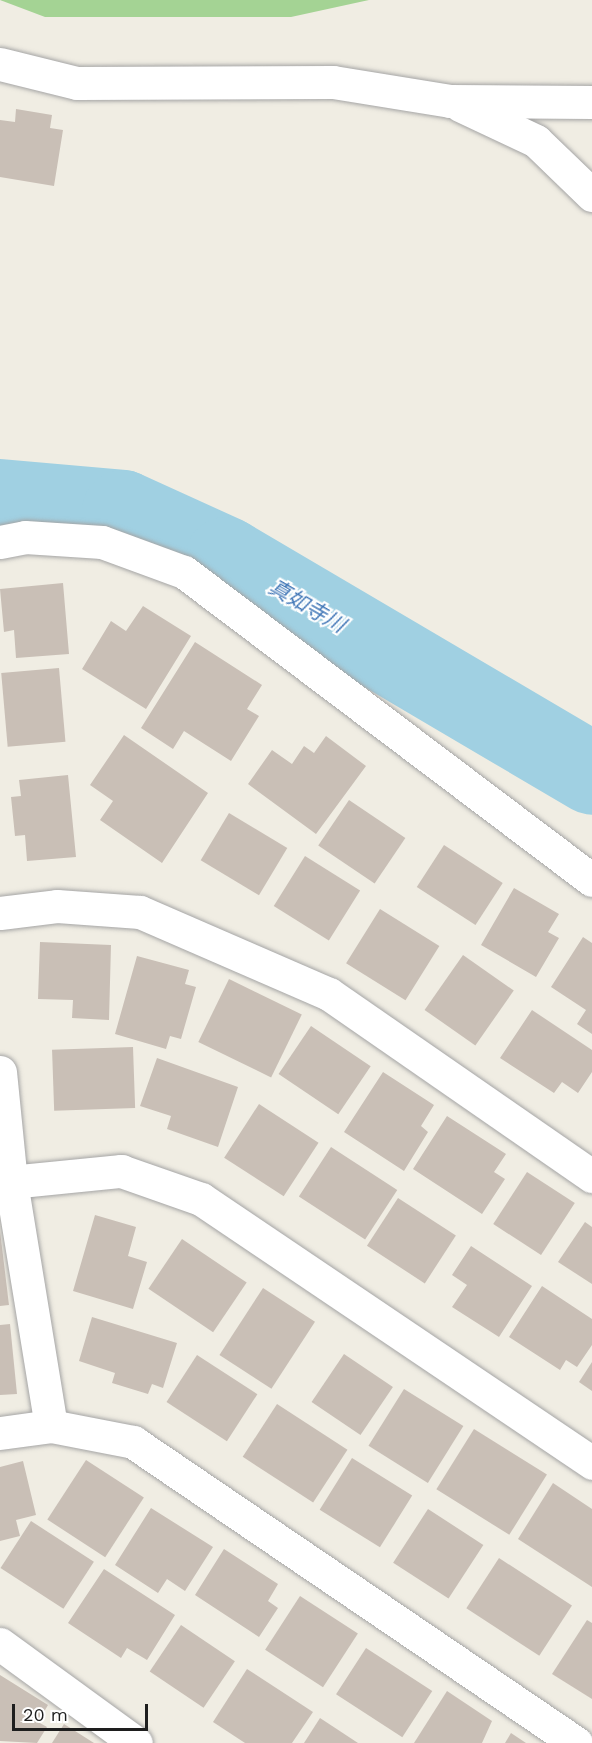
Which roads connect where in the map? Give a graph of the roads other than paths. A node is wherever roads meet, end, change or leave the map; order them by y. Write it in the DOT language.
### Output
graph roads {
  1 [pos="0,64"];
  2 [pos="450,101"];
  3 [pos="592,102"];
  4 [pos="592,195"];
  5 [pos="0,542"];
  6 [pos="592,880"];
  7 [pos="0,913"];
  8 [pos="0,1072"];
  9 [pos="592,1176"];
  10 [pos="5,1182"];
  11 [pos="51,1426"];
  12 [pos="0,1432"];
  13 [pos="592,1463"];
  14 [pos="0,1644"];
  15 [pos="136,1743"];
  16 [pos="576,1743"];
  1 -- 2 [label="street"];
  2 -- 3 [label="street"];
  2 -- 4 [label="street"];
  5 -- 6 [label="street"];
  7 -- 9 [label="street"];
  8 -- 10 [label="street"];
  10 -- 11 [label="street"];
  10 -- 13 [label="street"];
  11 -- 12 [label="street"];
  11 -- 16 [label="street"];
  14 -- 15 [label="street"];
}
